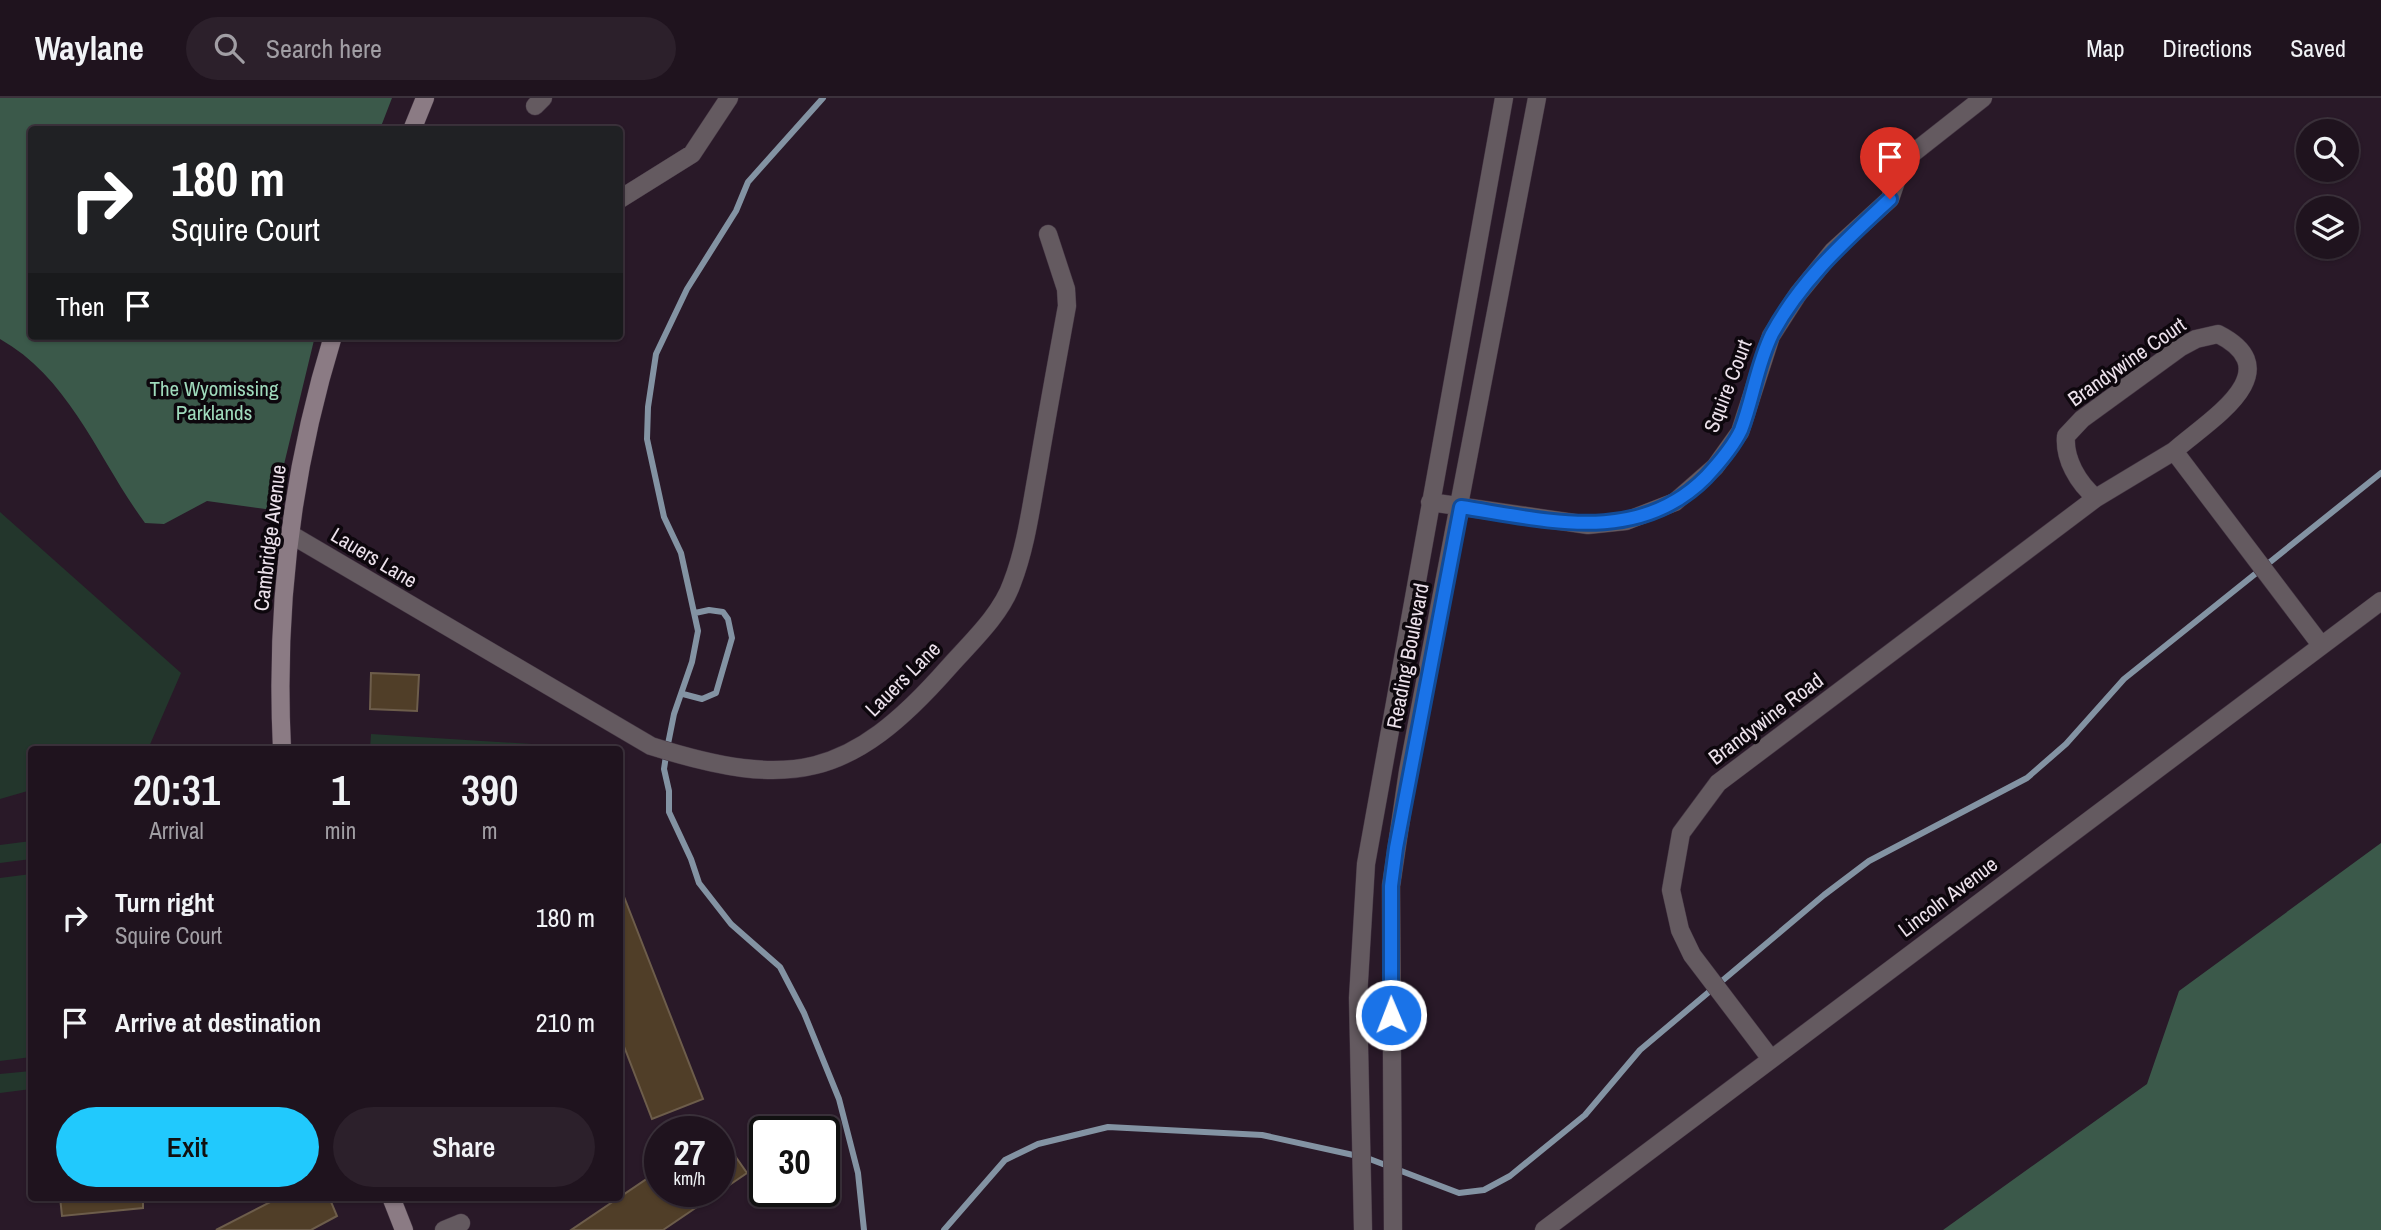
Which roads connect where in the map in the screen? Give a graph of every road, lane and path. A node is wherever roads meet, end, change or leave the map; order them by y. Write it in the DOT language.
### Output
graph roads {
  1 [pos="425,98"];
  2 [pos="729,98"];
  3 [pos="1504,98"];
  4 [pos="1537,98"];
  5 [pos="1983,98"];
  6 [pos="414,126"];
  7 [pos="623,198"];
  8 [pos="1048,234"];
  9 [pos="332,340"];
  10 [pos="2174,451"];
  11 [pos="2096,498"];
  12 [pos="1430,502"];
  13 [pos="1461,507"];
  14 [pos="290,534"];
  15 [pos="2381,601"];
  16 [pos="2321,645"];
  17 [pos="282,746"];
  18 [pos="1771,1059"];
  19 [pos="393,1201"];
  20 [pos="461,1223"];
  21 [pos="404,1230"];
  22 [pos="444,1230"];
  23 [pos="1363,1230"];
  24 [pos="1392,1230"];
  25 [pos="1544,1230"];
  1 -- 6 [label="street"];
  2 -- 7 [label="street"];
  3 -- 12 [label="street, Reading Boulevard"];
  4 -- 13 [label="street, Reading Boulevard"];
  5 -- 13 [label="street, Squire Court"];
  8 -- 14 [label="street, Lauers Lane"];
  9 -- 14 [label="street, Cambridge Avenue"];
  10 -- 11 [label="street, Brandywine Court"];
  10 -- 11 [label="street, Brandywine Court"];
  10 -- 16 [label="street"];
  11 -- 18 [label="street, Brandywine Road"];
  12 -- 13 [label="street, Squire Court"];
  12 -- 23 [label="street, Reading Boulevard"];
  13 -- 24 [label="street, Reading Boulevard"];
  14 -- 17 [label="street, Cambridge Avenue"];
  15 -- 16 [label="street, Lincoln Avenue"];
  16 -- 18 [label="street, Lincoln Avenue"];
  18 -- 25 [label="street, Lincoln Avenue"];
  19 -- 21 [label="street"];
  20 -- 22 [label="street"];
}
